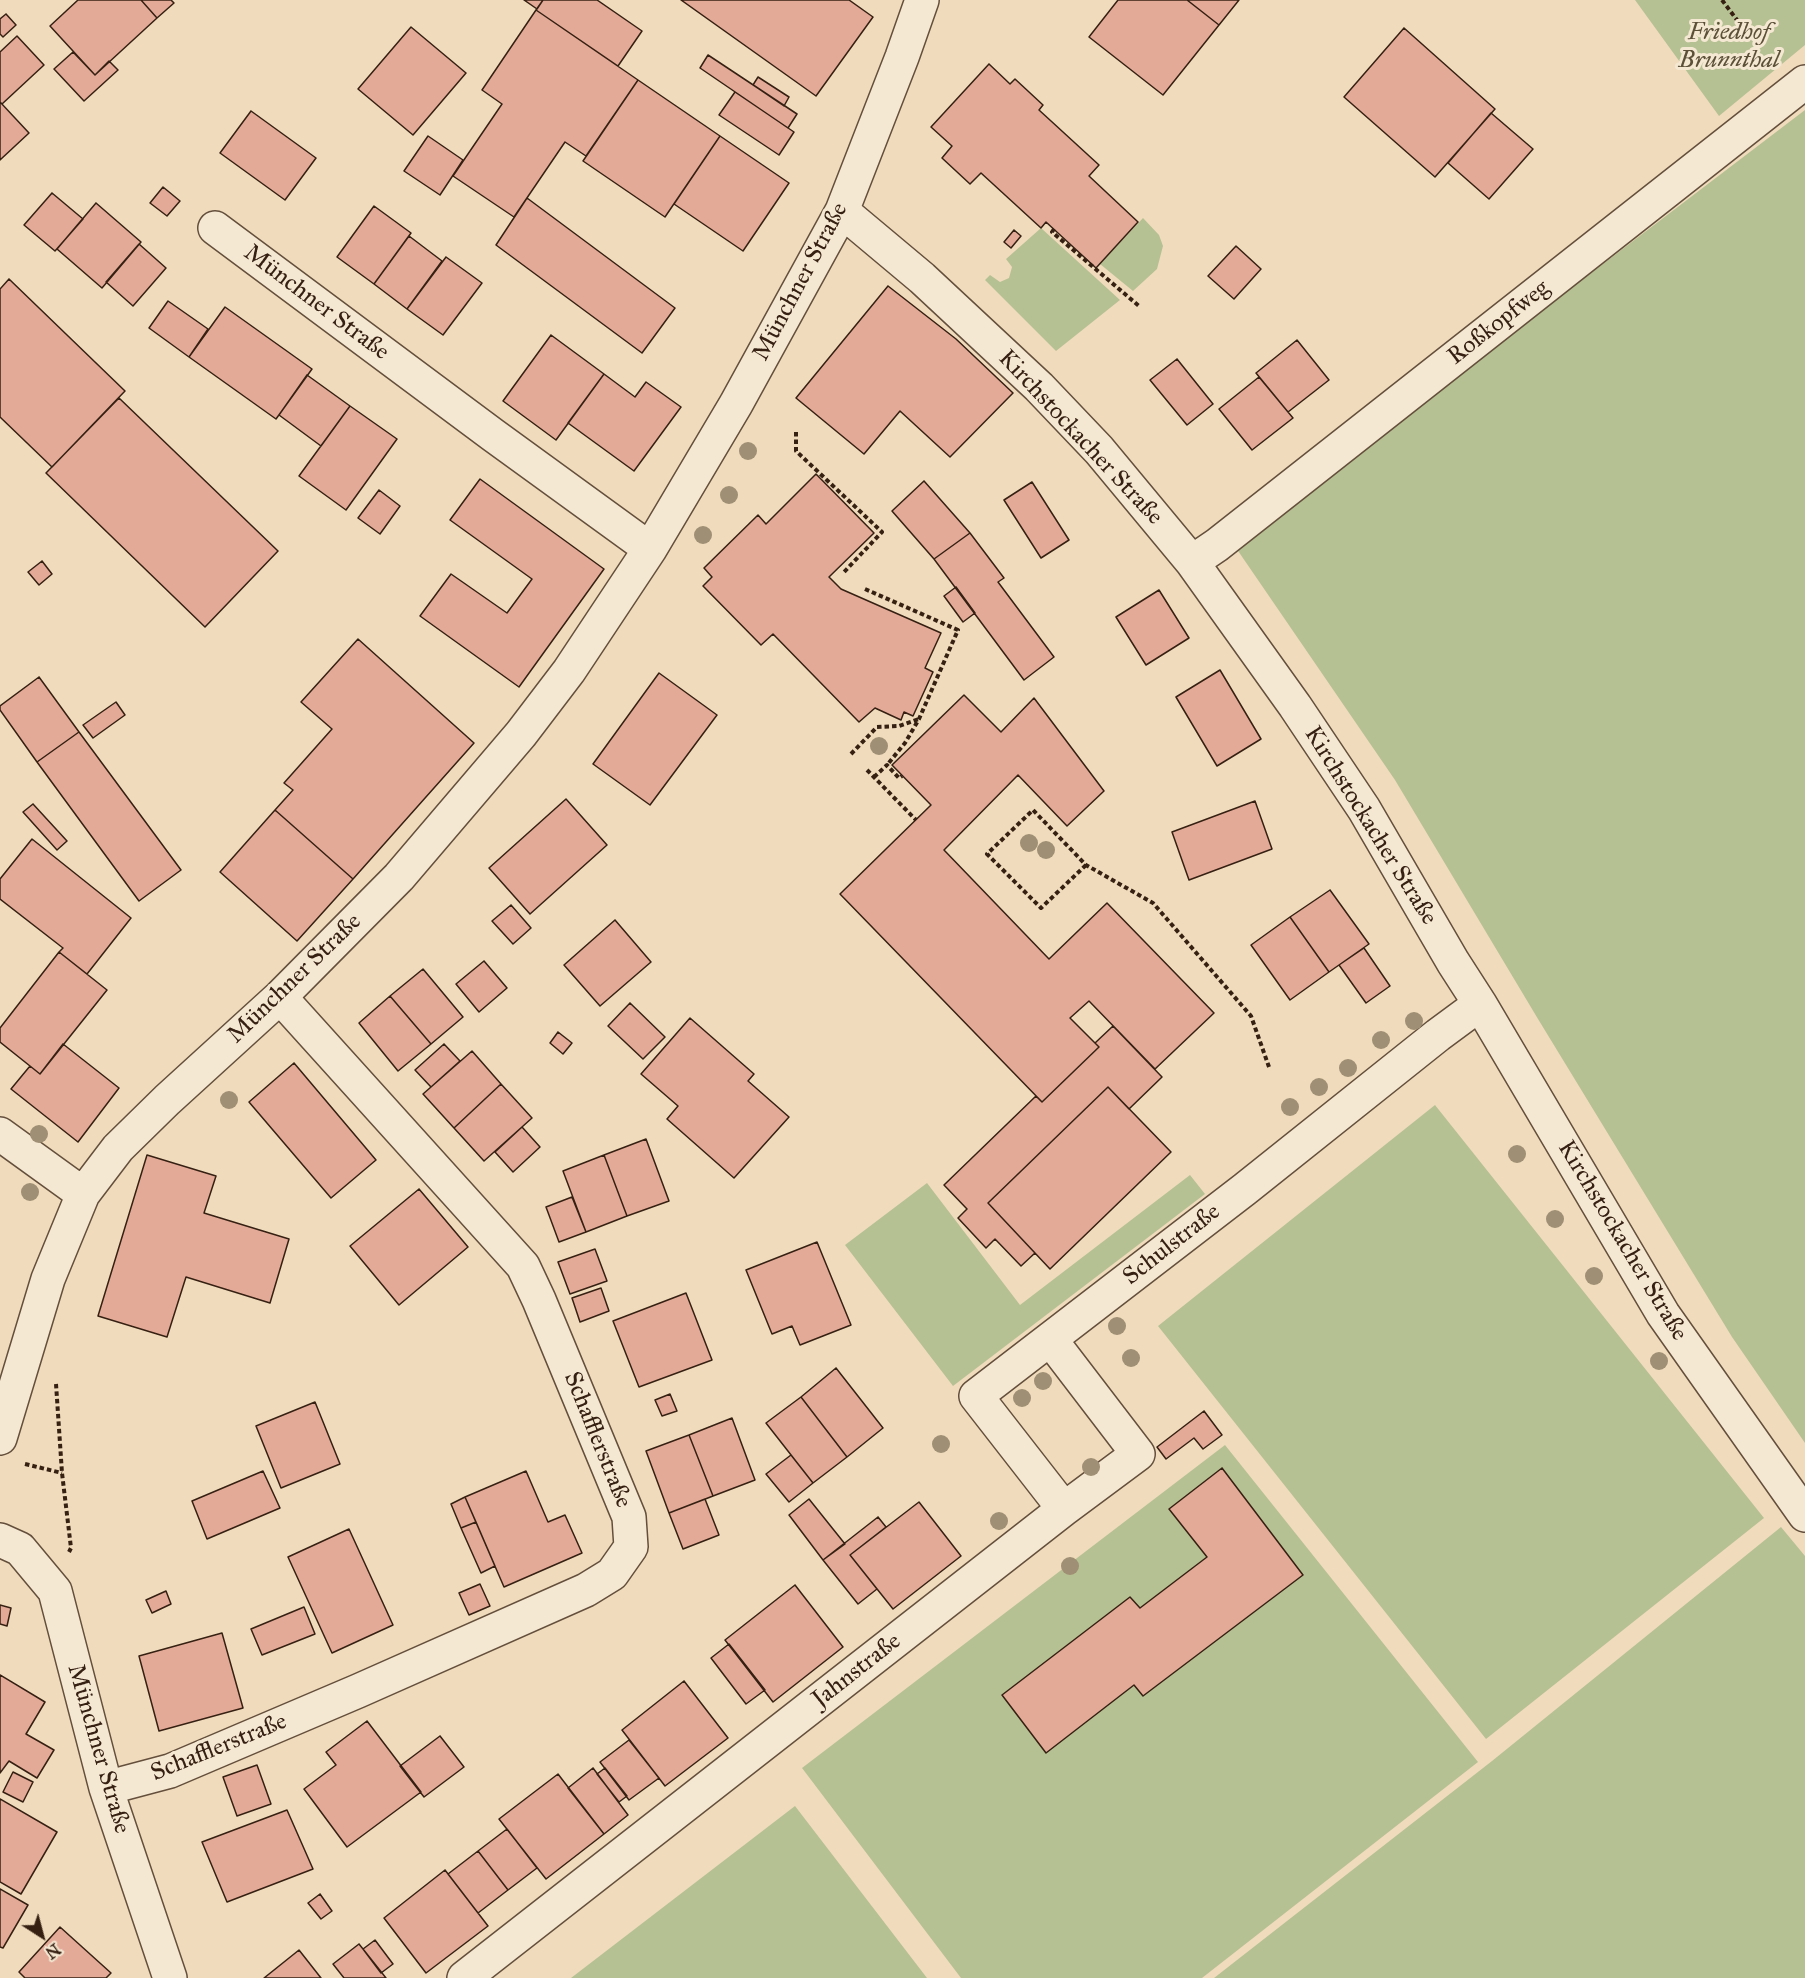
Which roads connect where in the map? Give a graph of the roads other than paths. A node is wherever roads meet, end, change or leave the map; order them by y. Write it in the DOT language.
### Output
graph roads {
  1 [pos="922,0"];
  2 [pos="1805,82"];
  3 [pos="842,211"];
  4 [pos="215,228"];
  5 [pos="650,549"];
  6 [pos="1192,562"];
  7 [pos="280,997"];
  8 [pos="1480,1004"];
  9 [pos="0,1134"];
  10 [pos="82,1194"];
  11 [pos="1050,1339"];
  12 [pos="0,1437"];
  13 [pos="1064,1509"];
  14 [pos="1805,1515"];
  15 [pos="0,1540"];
  16 [pos="106,1788"];
  17 [pos="170,1978"];
  18 [pos="464,1978"];
  1 -- 3 [label="street, Münchner Straße"];
  2 -- 6 [label="street, Roßkopfweg"];
  3 -- 5 [label="street, Münchner Straße"];
  3 -- 6 [label="street, Kirchstockacher Straße"];
  4 -- 5 [label="street, Münchner Straße"];
  5 -- 7 [label="street, Münchner Straße"];
  6 -- 8 [label="street, Kirchstockacher Straße"];
  7 -- 10 [label="street, Münchner Straße"];
  7 -- 16 [label="street, Schafflerstraße"];
  8 -- 11 [label="street, Schulstraße"];
  8 -- 14 [label="street, Kirchstockacher Straße"];
  9 -- 10 [label="street"];
  10 -- 12 [label="street, Münchner Straße"];
  11 -- 13 [label="street, Schulstraße"];
  11 -- 13 [label="street, Jahnstraße"];
  13 -- 18 [label="street, Jahnstraße"];
  15 -- 16 [label="street, Münchner Straße"];
  16 -- 17 [label="street, Münchner Straße"];
}
